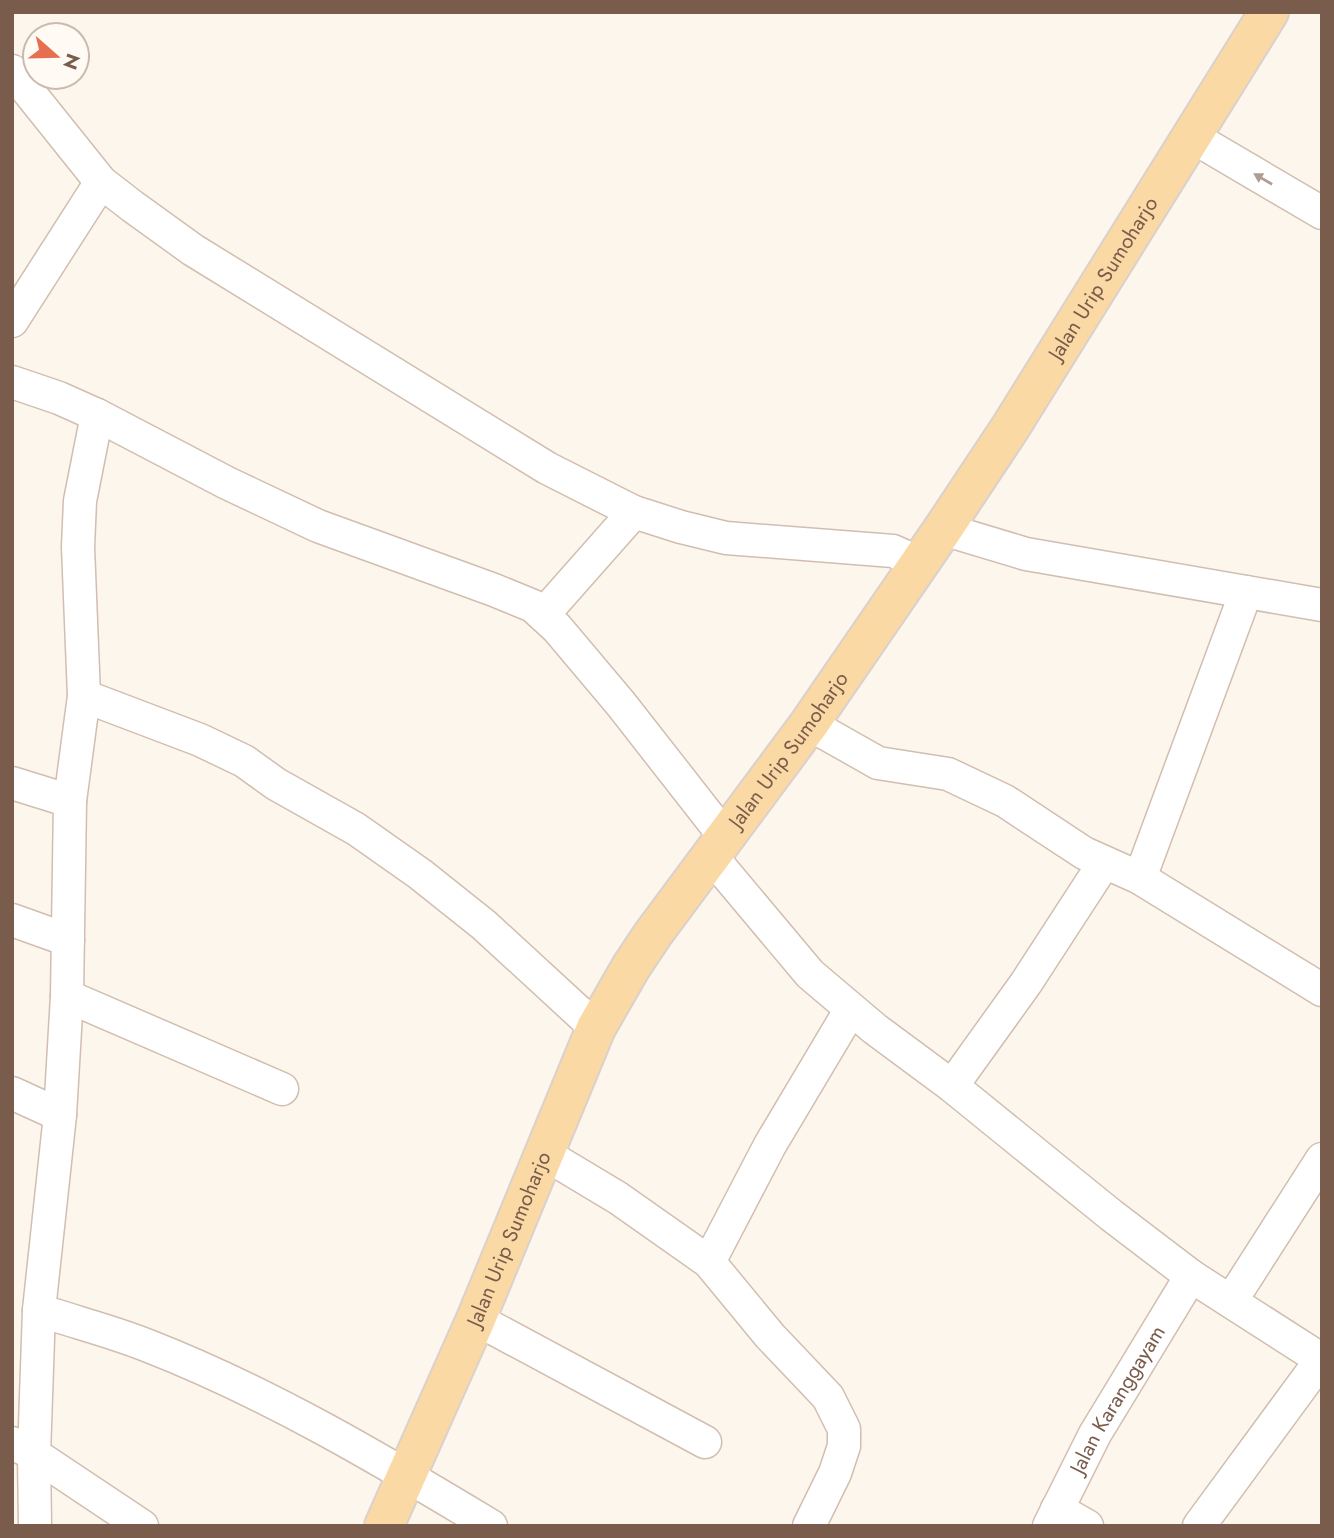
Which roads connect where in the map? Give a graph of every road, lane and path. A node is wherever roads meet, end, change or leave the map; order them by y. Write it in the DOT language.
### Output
graph roads {
  1 [pos="1269,12"];
  2 [pos="12,71"];
  3 [pos="1191,136"];
  4 [pos="101,181"];
  5 [pos="1322,213"];
  6 [pos="12,321"];
  7 [pos="12,382"];
  8 [pos="97,415"];
  9 [pos="634,512"];
  10 [pos="943,529"];
  11 [pos="920,563"];
  12 [pos="1246,592"];
  13 [pos="1322,605"];
  14 [pos="543,615"];
  15 [pos="83,696"];
  16 [pos="809,724"];
  17 [pos="12,783"];
  18 [pos="70,801"];
  19 [pos="718,846"];
  20 [pos="1104,863"];
  21 [pos="1140,878"];
  22 [pos="12,920"];
  23 [pos="68,940"];
  24 [pos="1322,990"];
  25 [pos="67,996"];
  26 [pos="851,1009"];
  27 [pos="596,1028"];
  28 [pos="952,1086"];
  29 [pos="282,1088"];
  30 [pos="12,1093"];
  31 [pos="60,1115"];
  32 [pos="543,1153"];
  33 [pos="1322,1159"];
  34 [pos="709,1262"];
  35 [pos="1191,1276"];
  36 [pos="1231,1301"];
  37 [pos="39,1310"];
  38 [pos="477,1319"];
  39 [pos="1321,1360"];
  40 [pos="705,1442"];
  41 [pos="23,1448"];
  42 [pos="407,1475"];
  43 [pos="1054,1517"];
  44 [pos="35,1526"];
  45 [pos="142,1526"];
  46 [pos="384,1526"];
  47 [pos="491,1526"];
  48 [pos="809,1526"];
  49 [pos="1087,1526"];
  50 [pos="1199,1526"];
  1 -- 3 [label="main road, Jalan Urip Sumoharjo"];
  2 -- 4 [label="street"];
  5 -- 3 [label="street, one-way"];
  3 -- 10 [label="main road, Jalan Urip Sumoharjo"];
  4 -- 6 [label="street"];
  4 -- 9 [label="street"];
  7 -- 8 [label="street"];
  8 -- 14 [label="street"];
  8 -- 15 [label="street"];
  9 -- 11 [label="street"];
  9 -- 14 [label="street"];
  10 -- 11 [label="main road, Jalan Urip Sumoharjo"];
  10 -- 12 [label="street"];
  11 -- 16 [label="main road, Jalan Urip Sumoharjo"];
  12 -- 13 [label="street"];
  12 -- 21 [label="street"];
  14 -- 19 [label="street"];
  15 -- 18 [label="street"];
  15 -- 27 [label="street"];
  16 -- 19 [label="main road, Jalan Urip Sumoharjo"];
  16 -- 20 [label="street"];
  17 -- 18 [label="street"];
  18 -- 23 [label="street"];
  19 -- 26 [label="street"];
  19 -- 27 [label="main road, Jalan Urip Sumoharjo"];
  20 -- 21 [label="street"];
  20 -- 28 [label="street"];
  21 -- 24 [label="street"];
  22 -- 23 [label="street"];
  23 -- 25 [label="street"];
  25 -- 29 [label="street"];
  25 -- 31 [label="street"];
  26 -- 28 [label="street"];
  26 -- 34 [label="street"];
  27 -- 32 [label="main road, Jalan Urip Sumoharjo"];
  28 -- 35 [label="street"];
  30 -- 31 [label="street"];
  31 -- 37 [label="street"];
  32 -- 34 [label="street"];
  32 -- 38 [label="main road, Jalan Urip Sumoharjo"];
  33 -- 36 [label="street"];
  34 -- 48 [label="street"];
  35 -- 36 [label="street"];
  35 -- 43 [label="street, Jalan Karanggayam"];
  36 -- 39 [label="street"];
  37 -- 41 [label="street"];
  37 -- 42 [label="street"];
  38 -- 40 [label="street"];
  38 -- 42 [label="main road, Jalan Urip Sumoharjo"];
  39 -- 50 [label="street"];
  41 -- 44 [label="street"];
  41 -- 45 [label="street"];
  42 -- 46 [label="main road, Jalan Urip Sumoharjo"];
  42 -- 47 [label="street"];
  43 -- 49 [label="street"];
}
